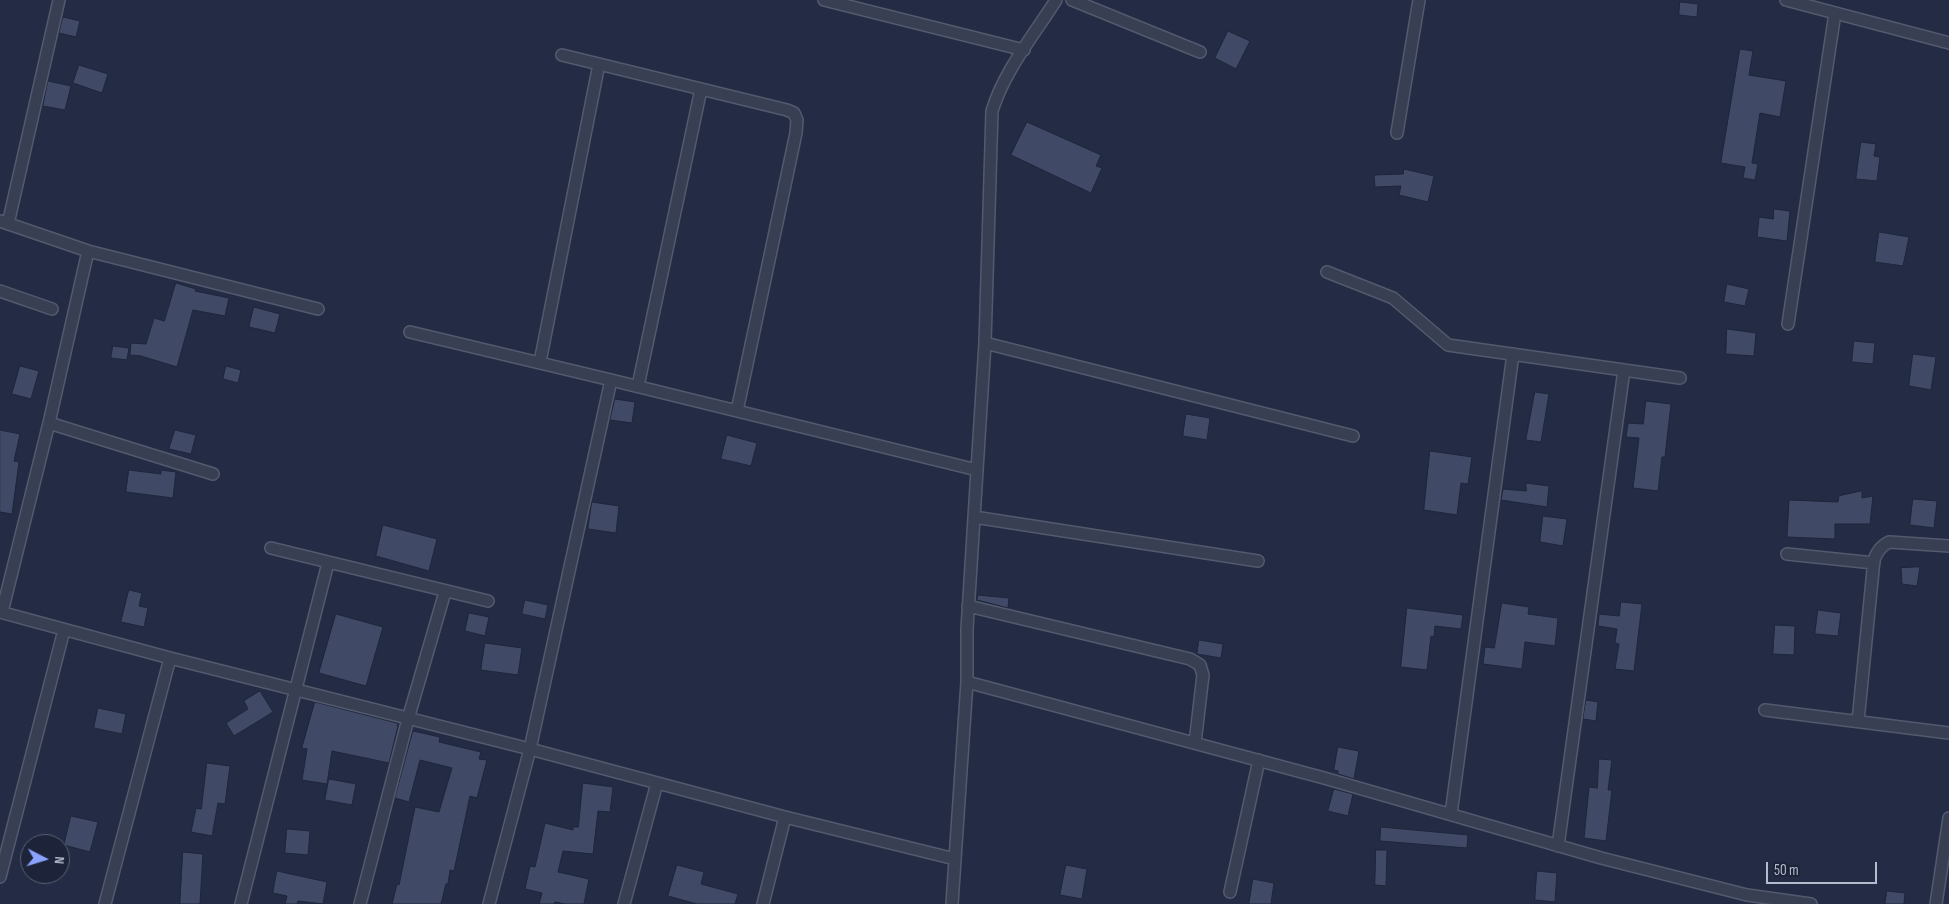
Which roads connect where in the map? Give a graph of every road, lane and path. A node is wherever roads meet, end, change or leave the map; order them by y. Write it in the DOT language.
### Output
graph roads {
  1 [pos="59,0"];
  2 [pos="824,0"];
  3 [pos="1056,0"];
  4 [pos="1072,0"];
  5 [pos="1419,0"];
  6 [pos="1786,0"];
  7 [pos="1809,3"];
  8 [pos="1835,13"];
  9 [pos="1949,43"];
  10 [pos="1024,50"];
  11 [pos="1200,52"];
  12 [pos="562,55"];
  13 [pos="599,64"];
  14 [pos="702,89"];
  15 [pos="1397,134"];
  16 [pos="4,222"];
  17 [pos="88,251"];
  18 [pos="1327,272"];
  19 [pos="0,291"];
  20 [pos="52,309"];
  21 [pos="318,309"];
  22 [pos="1788,324"];
  23 [pos="410,332"];
  24 [pos="985,343"];
  25 [pos="1513,354"];
  26 [pos="540,362"];
  27 [pos="1624,370"];
  28 [pos="1680,378"];
  29 [pos="612,380"];
  30 [pos="638,386"];
  31 [pos="737,410"];
  32 [pos="48,423"];
  33 [pos="1353,436"];
  34 [pos="978,470"];
  35 [pos="213,474"];
  36 [pos="974,518"];
  37 [pos="1949,546"];
  38 [pos="272,548"];
  39 [pos="1787,554"];
  40 [pos="1258,561"];
  41 [pos="1874,563"];
  42 [pos="328,564"];
  43 [pos="445,592"];
  44 [pos="488,601"];
  45 [pos="968,606"];
  46 [pos="1,612"];
  47 [pos="64,630"];
  48 [pos="170,658"];
  49 [pos="967,682"];
  50 [pos="295,689"];
  51 [pos="1765,710"];
  52 [pos="408,719"];
  53 [pos="1858,721"];
  54 [pos="1949,733"];
  55 [pos="1195,743"];
  56 [pos="530,749"];
  57 [pos="1259,760"];
  58 [pos="657,783"];
  59 [pos="1451,814"];
  60 [pos="786,817"];
  61 [pos="1949,818"];
  62 [pos="1558,846"];
  63 [pos="955,859"];
  64 [pos="0,877"];
  65 [pos="1230,892"];
  66 [pos="105,904"];
  67 [pos="241,904"];
  68 [pos="360,904"];
  69 [pos="489,904"];
  70 [pos="624,904"];
  71 [pos="763,904"];
  72 [pos="952,904"];
  73 [pos="1811,904"];
  74 [pos="1936,904"];
  1 -- 16 [label="street"];
  2 -- 10 [label="street"];
  3 -- 10 [label="street"];
  4 -- 11 [label="street"];
  5 -- 15 [label="street"];
  6 -- 7 [label="street"];
  7 -- 8 [label="street"];
  8 -- 9 [label="street"];
  8 -- 22 [label="street"];
  10 -- 24 [label="street"];
  12 -- 13 [label="street"];
  13 -- 14 [label="street"];
  13 -- 26 [label="street"];
  14 -- 30 [label="street"];
  14 -- 31 [label="street"];
  16 -- 17 [label="street"];
  17 -- 21 [label="street"];
  17 -- 32 [label="street"];
  18 -- 25 [label="street"];
  19 -- 20 [label="street"];
  23 -- 26 [label="street"];
  24 -- 33 [label="street"];
  24 -- 34 [label="street"];
  25 -- 27 [label="street"];
  25 -- 59 [label="street"];
  26 -- 29 [label="street"];
  27 -- 28 [label="street"];
  27 -- 62 [label="street"];
  29 -- 30 [label="street"];
  29 -- 56 [label="street"];
  30 -- 31 [label="street"];
  31 -- 34 [label="street"];
  32 -- 35 [label="street"];
  32 -- 46 [label="street"];
  34 -- 36 [label="street"];
  36 -- 40 [label="street"];
  36 -- 45 [label="street"];
  37 -- 41 [label="street"];
  38 -- 42 [label="street"];
  39 -- 41 [label="street"];
  41 -- 53 [label="street"];
  42 -- 43 [label="street"];
  42 -- 50 [label="street"];
  43 -- 44 [label="street"];
  43 -- 52 [label="street"];
  45 -- 49 [label="street"];
  45 -- 55 [label="street"];
  46 -- 47 [label="street"];
  47 -- 48 [label="street"];
  47 -- 64 [label="street"];
  48 -- 50 [label="street"];
  48 -- 66 [label="street"];
  49 -- 55 [label="street"];
  49 -- 63 [label="street"];
  50 -- 52 [label="street"];
  50 -- 67 [label="street"];
  51 -- 53 [label="street"];
  52 -- 56 [label="street"];
  52 -- 68 [label="street"];
  53 -- 54 [label="street"];
  55 -- 57 [label="street"];
  56 -- 58 [label="street"];
  56 -- 69 [label="street"];
  57 -- 59 [label="street"];
  57 -- 65 [label="street"];
  58 -- 60 [label="street"];
  58 -- 70 [label="street"];
  59 -- 62 [label="street"];
  60 -- 63 [label="street"];
  60 -- 71 [label="street"];
  61 -- 74 [label="street"];
  62 -- 73 [label="street"];
  63 -- 72 [label="street"];
}
